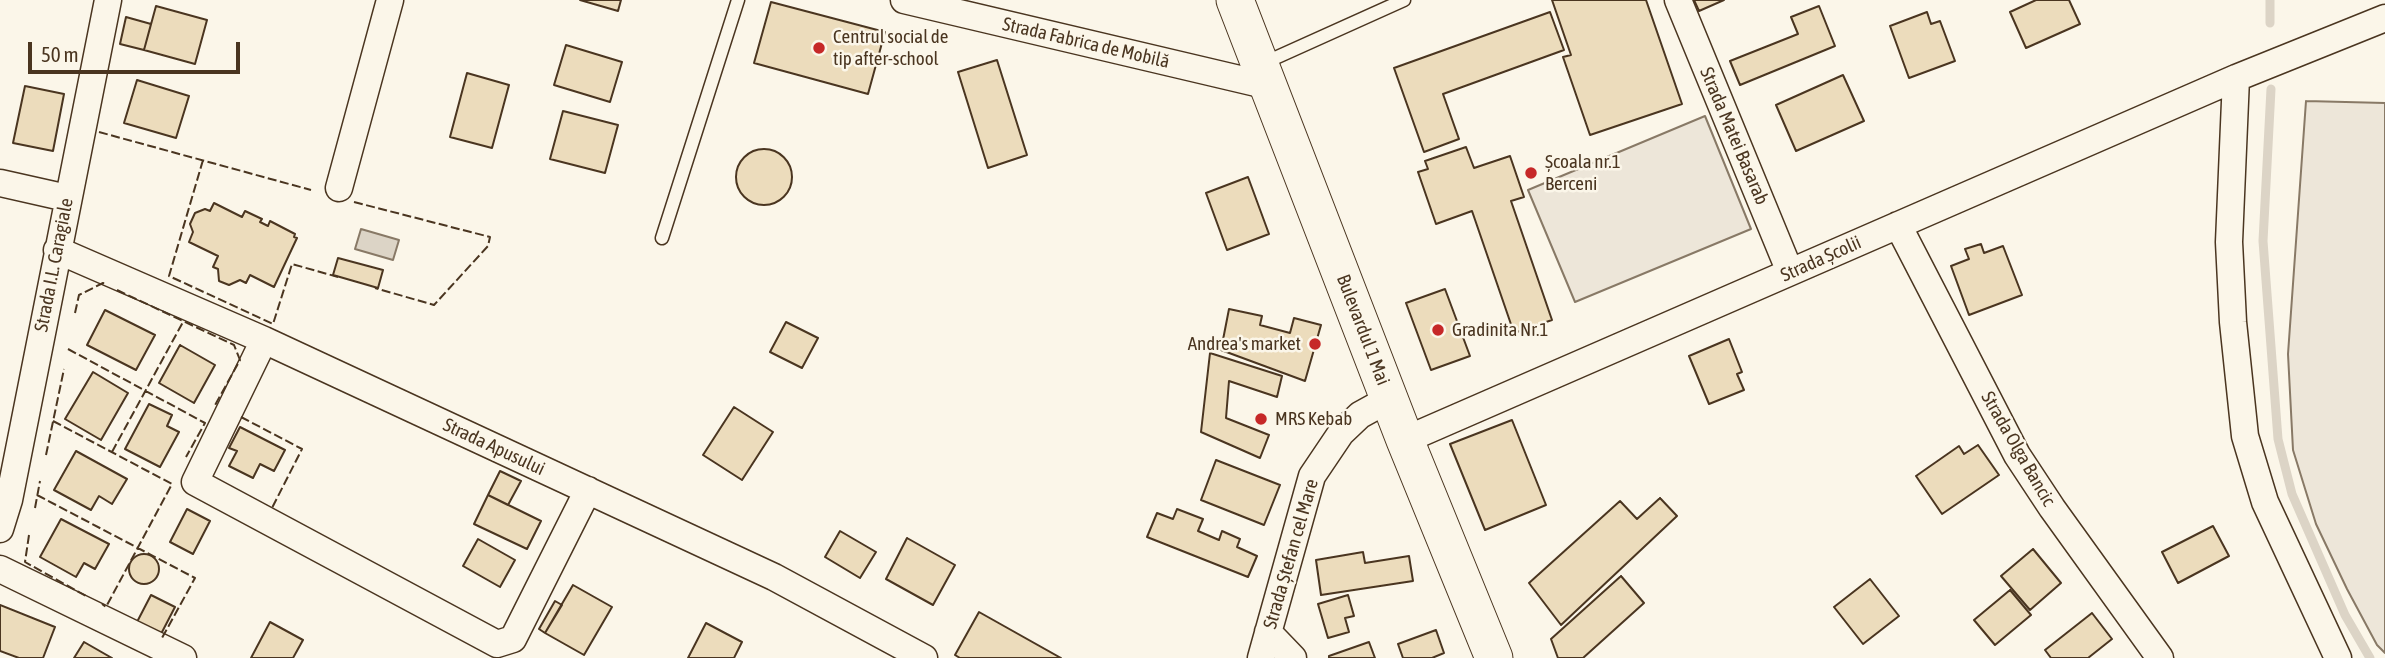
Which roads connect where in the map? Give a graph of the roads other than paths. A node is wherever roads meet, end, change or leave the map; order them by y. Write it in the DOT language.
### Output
graph roads {
  1 [pos="108,0"];
  2 [pos="390,0"];
  3 [pos="738,0"];
  4 [pos="904,0"];
  5 [pos="1235,0"];
  6 [pos="1404,0"];
  7 [pos="1678,0"];
  8 [pos="2385,18"];
  9 [pos="1265,75"];
  10 [pos="2236,78"];
  11 [pos="0,183"];
  12 [pos="339,188"];
  13 [pos="67,198"];
  14 [pos="1898,225"];
  15 [pos="662,238"];
  16 [pos="58,250"];
  17 [pos="1790,272"];
  18 [pos="264,340"];
  19 [pos="1389,399"];
  20 [pos="1405,440"];
  21 [pos="588,490"];
  22 [pos="4,499"];
  23 [pos="0,529"];
  24 [pos="0,569"];
  25 [pos="1268,632"];
  26 [pos="183,658"];
  27 [pos="924,658"];
  28 [pos="1261,658"];
  29 [pos="1293,658"];
  30 [pos="1494,658"];
  31 [pos="2160,658"];
  32 [pos="2338,658"];
  1 -- 13 [label="street, Strada I.L. Caragiale"];
  2 -- 12 [label="street"];
  3 -- 15 [label="lane"];
  4 -- 9 [label="street, Strada Fabrica de Mobilă"];
  5 -- 9 [label="main road, Bulevardul 1 Mai"];
  6 -- 9 [label="lane"];
  7 -- 17 [label="street, Strada Matei Basarab"];
  8 -- 10 [label="street, Strada Școlii"];
  9 -- 19 [label="main road, Bulevardul 1 Mai"];
  10 -- 14 [label="street, Strada Școlii"];
  10 -- 32 [label="street"];
  11 -- 13 [label="street"];
  13 -- 16 [label="street, Strada I.L. Caragiale"];
  14 -- 17 [label="street, Strada Școlii"];
  14 -- 31 [label="street, Strada Olga Bancic"];
  16 -- 18 [label="street, Strada Apusului"];
  16 -- 22 [label="street, Strada I.L. Caragiale"];
  17 -- 20 [label="street, Strada Școlii"];
  18 -- 21 [label="street, Strada Apusului"];
  18 -- 21 [label="street"];
  19 -- 20 [label="main road, Bulevardul 1 Mai"];
  19 -- 25 [label="street, Strada Ștefan cel Mare"];
  20 -- 30 [label="main road, Bulevardul 1 Mai"];
  21 -- 27 [label="street, Strada Apusului"];
  22 -- 23 [label="street, Strada I.L. Caragiale"];
  24 -- 26 [label="street"];
  25 -- 28 [label="street, Strada Ștefan cel Mare"];
  25 -- 29 [label="street"];
}
